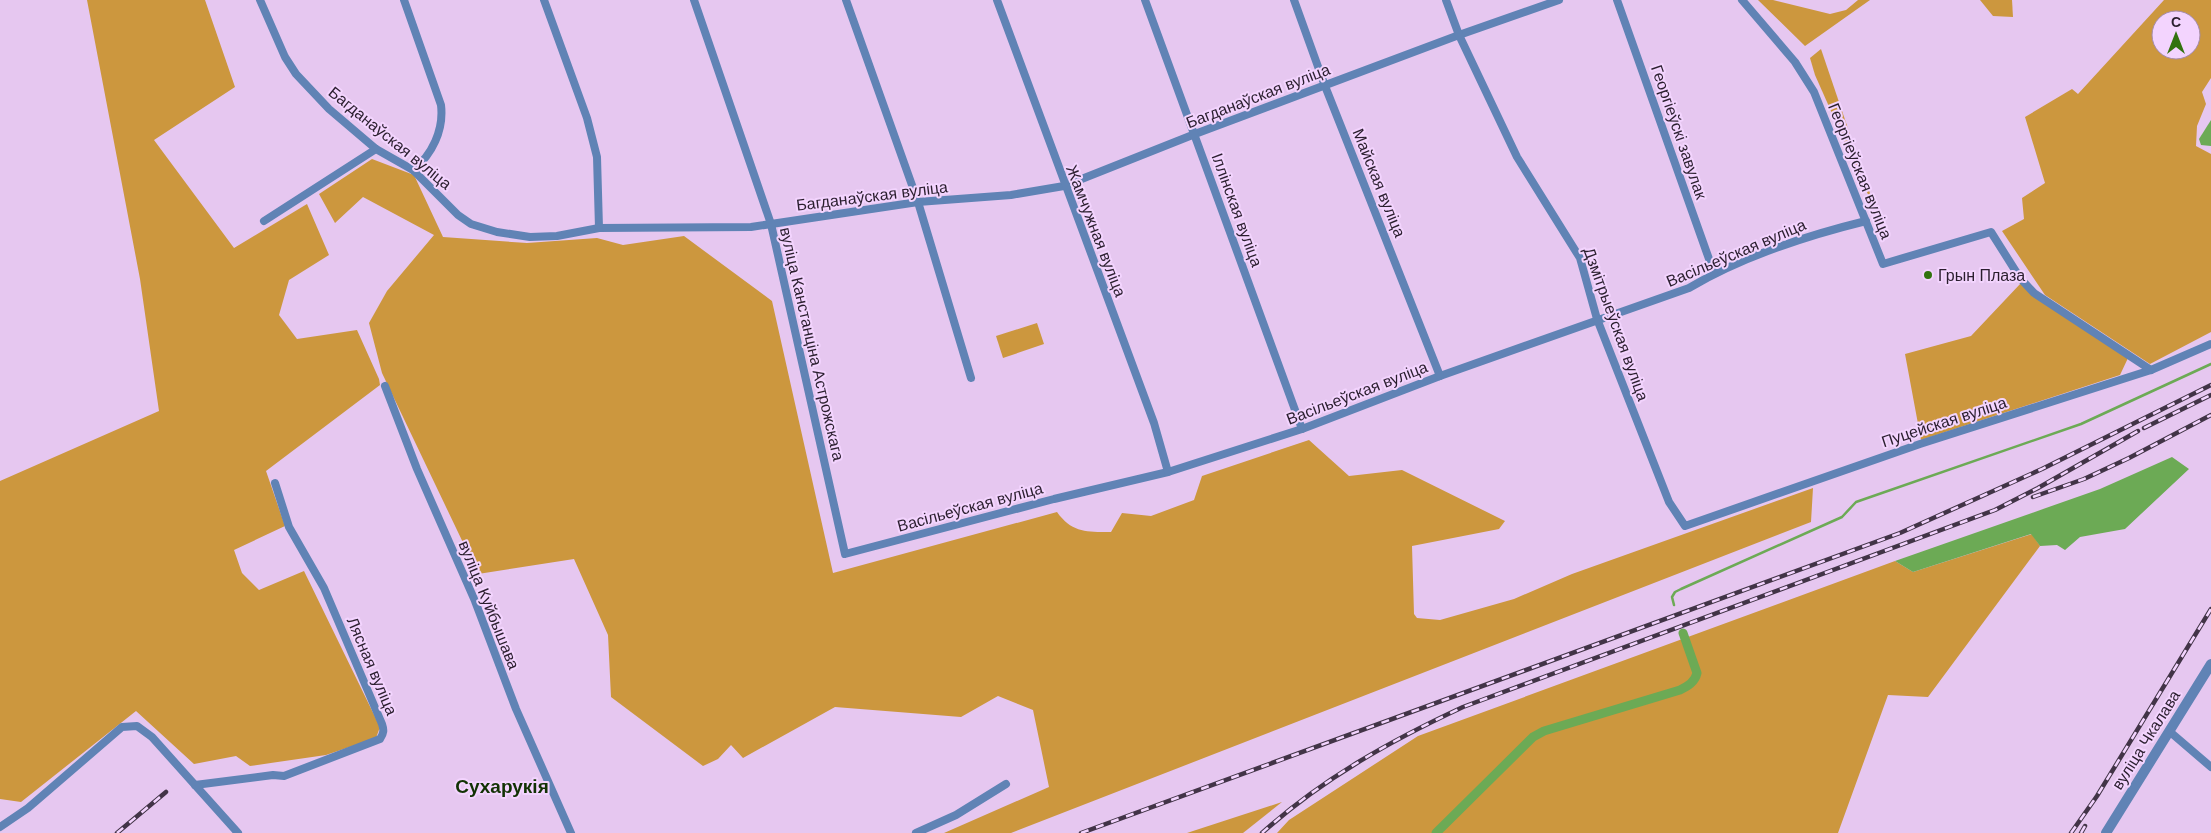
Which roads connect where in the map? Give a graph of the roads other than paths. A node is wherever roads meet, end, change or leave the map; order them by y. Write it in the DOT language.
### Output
graph roads {
  1 [pos="260,0"];
  2 [pos="404,0"];
  3 [pos="544,0"];
  4 [pos="694,0"];
  5 [pos="846,0"];
  6 [pos="997,0"];
  7 [pos="1145,0"];
  8 [pos="1294,0"];
  9 [pos="1446,0"];
  10 [pos="1560,0"];
  11 [pos="1617,0"];
  12 [pos="1742,0"];
  13 [pos="1459,35"];
  14 [pos="1325,86"];
  15 [pos="1195,134"];
  16 [pos="376,149"];
  17 [pos="413,170"];
  18 [pos="1064,186"];
  19 [pos="918,202"];
  20 [pos="264,220"];
  21 [pos="1866,221"];
  22 [pos="772,224"];
  23 [pos="599,228"];
  24 [pos="1714,273"];
  25 [pos="1597,320"];
  26 [pos="2211,344"];
  27 [pos="2151,370"];
  28 [pos="1440,376"];
  29 [pos="971,378"];
  30 [pos="385,386"];
  31 [pos="1302,429"];
  32 [pos="1168,472"];
  33 [pos="275,484"];
  34 [pos="1685,526"];
  35 [pos="845,554"];
  36 [pos="2211,664"];
  37 [pos="2168,731"];
  38 [pos="2211,767"];
  39 [pos="1006,784"];
  40 [pos="195,785"];
  41 [pos="12,820"];
  42 [pos="0,822"];
  43 [pos="0,827"];
  44 [pos="238,833"];
  45 [pos="571,833"];
  46 [pos="916,833"];
  47 [pos="2106,833"];
  1 -- 16 [label="street, Багданаўская вуліца"];
  2 -- 17 [label="street"];
  3 -- 23 [label="street"];
  4 -- 22 [label="street, вуліца Канстанціна Астрожскага"];
  5 -- 19 [label="street"];
  6 -- 18 [label="street, Жамчужная вуліца"];
  7 -- 15 [label="street, Іллінская вуліца"];
  8 -- 14 [label="street, Майская вуліца"];
  9 -- 13 [label="street, Дзмітрыеўская вуліца"];
  10 -- 13 [label="street, Багданаўская вуліца"];
  11 -- 24 [label="street, Георгіеўскі завулак"];
  12 -- 21 [label="street, Георгіеўская вуліца"];
  13 -- 14 [label="street, Багданаўская вуліца"];
  13 -- 25 [label="street, Дзмітрыеўская вуліца"];
  14 -- 15 [label="street, Багданаўская вуліца"];
  14 -- 28 [label="street, Майская вуліца"];
  15 -- 18 [label="street, Багданаўская вуліца"];
  15 -- 31 [label="street, Іллінская вуліца"];
  16 -- 17 [label="street, Багданаўская вуліца"];
  16 -- 20 [label="street"];
  17 -- 23 [label="street, Багданаўская вуліца"];
  18 -- 19 [label="street, Багданаўская вуліца"];
  18 -- 32 [label="street, Жамчужная вуліца"];
  19 -- 22 [label="street, Багданаўская вуліца"];
  19 -- 29 [label="street"];
  21 -- 24 [label="street, Васільеўская вуліца"];
  21 -- 27 [label="street, Георгіеўская вуліца"];
  22 -- 23 [label="street, Багданаўская вуліца"];
  22 -- 35 [label="street, вуліца Канстанціна Астрожскага"];
  24 -- 25 [label="street, Васільеўская вуліца"];
  25 -- 28 [label="street, Васільеўская вуліца"];
  25 -- 34 [label="street, Дзмітрыеўская вуліца"];
  26 -- 27 [label="street, Пуцейская вуліца"];
  27 -- 34 [label="street, Пуцейская вуліца"];
  28 -- 31 [label="street, Васільеўская вуліца"];
  30 -- 45 [label="street, вуліца Куйбышава"];
  31 -- 32 [label="street, Васільеўская вуліца"];
  32 -- 35 [label="street, Васільеўская вуліца"];
  33 -- 40 [label="street, Лясная вуліца"];
  36 -- 37 [label="street, вуліца Чкалава"];
  37 -- 38 [label="street"];
  37 -- 47 [label="street, вуліца Чкалава"];
  39 -- 46 [label="street"];
  40 -- 41 [label="street"];
  40 -- 44 [label="street"];
  41 -- 42 [label="street"];
  41 -- 43 [label="street"];
}
